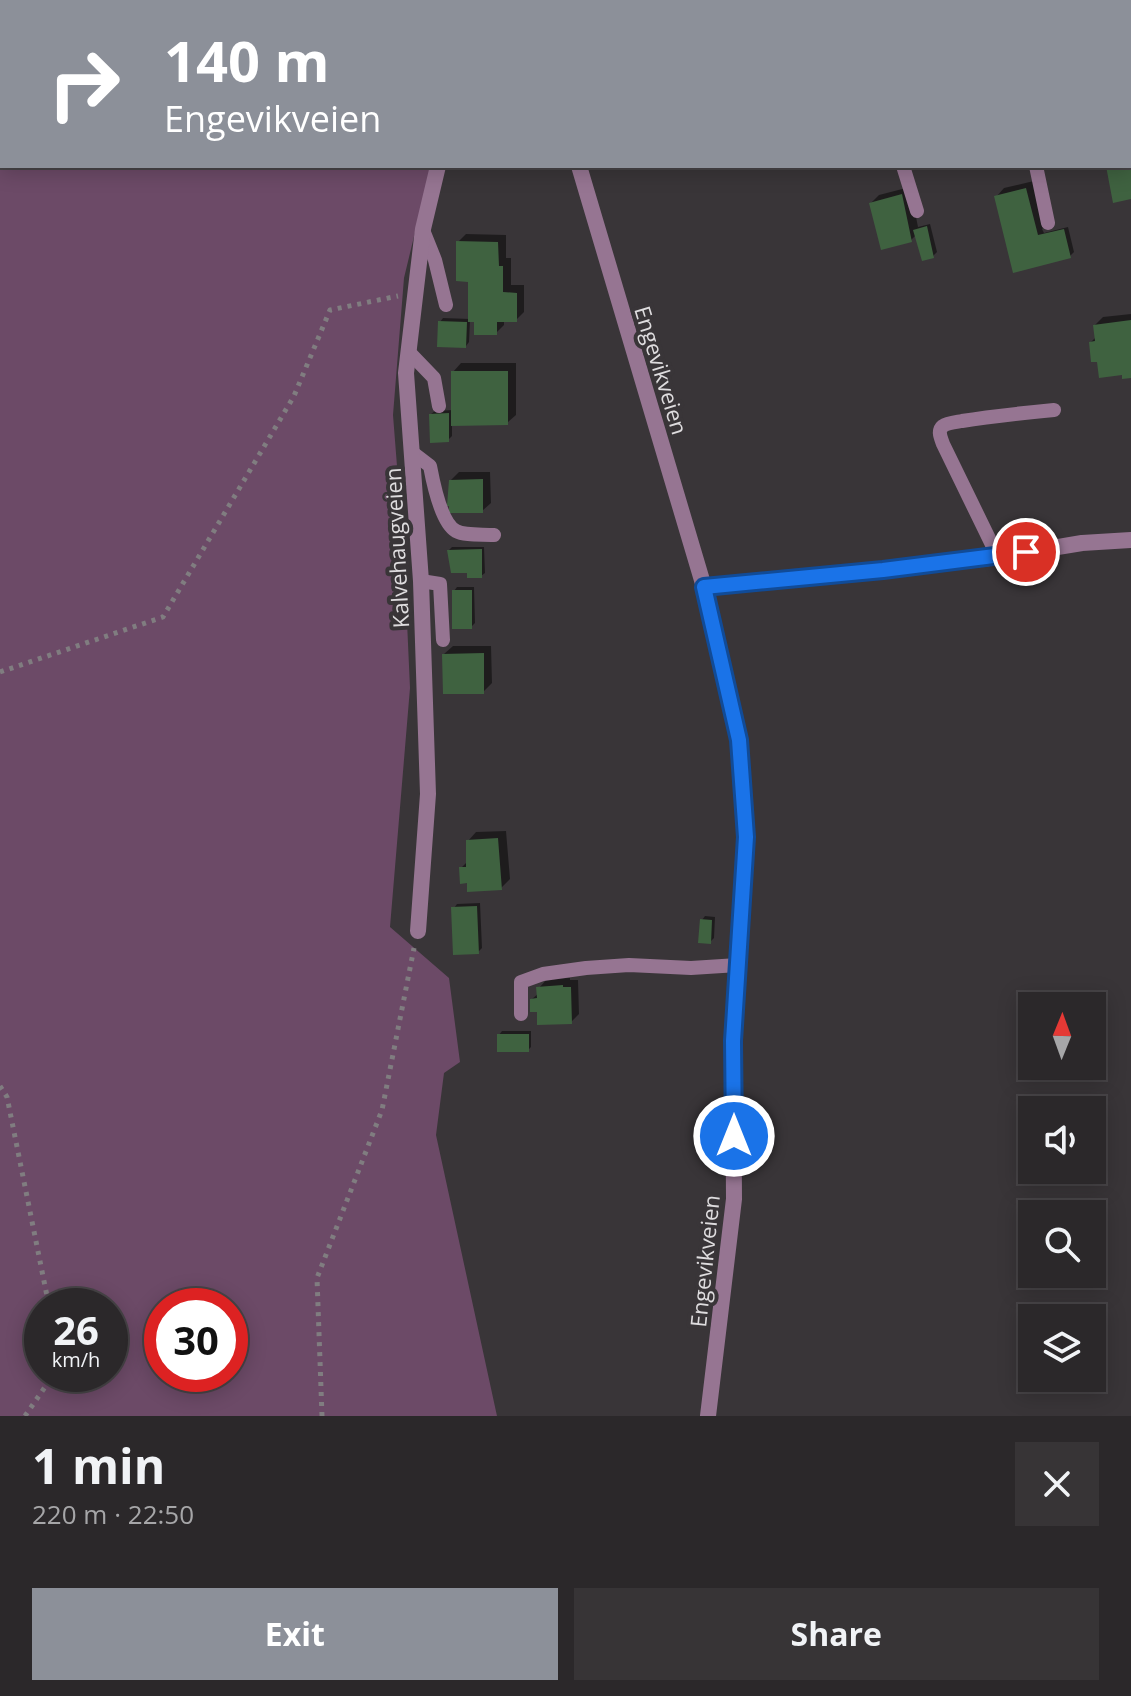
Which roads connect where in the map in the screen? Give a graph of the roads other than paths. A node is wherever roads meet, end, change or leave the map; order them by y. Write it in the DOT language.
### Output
graph roads {
  1 [pos="438,168"];
  2 [pos="580,168"];
  3 [pos="904,168"];
  4 [pos="1036,168"];
  5 [pos="917,211"];
  6 [pos="1048,223"];
  7 [pos="423,229"];
  8 [pos="446,305"];
  9 [pos="408,351"];
  10 [pos="439,406"];
  11 [pos="1054,410"];
  12 [pos="413,453"];
  13 [pos="494,535"];
  14 [pos="1131,540"];
  15 [pos="998,557"];
  16 [pos="421,581"];
  17 [pos="704,587"];
  18 [pos="443,640"];
  19 [pos="418,931"];
  20 [pos="738,965"];
  21 [pos="521,1014"];
  22 [pos="708,1416"];
  1 -- 7 [label="street, Kalvehaugveien"];
  2 -- 17 [label="street, Engevikveien"];
  3 -- 5 [label="lane"];
  4 -- 6 [label="lane"];
  7 -- 8 [label="lane"];
  7 -- 9 [label="street, Kalvehaugveien"];
  9 -- 10 [label="lane"];
  9 -- 12 [label="street, Kalvehaugveien"];
  11 -- 15 [label="lane"];
  12 -- 13 [label="lane"];
  12 -- 16 [label="street, Kalvehaugveien"];
  14 -- 15 [label="street"];
  15 -- 17 [label="street"];
  16 -- 18 [label="lane"];
  16 -- 19 [label="street, Kalvehaugveien"];
  17 -- 20 [label="street, Engevikveien"];
  20 -- 21 [label="lane"];
  20 -- 22 [label="street, Engevikveien"];
}
